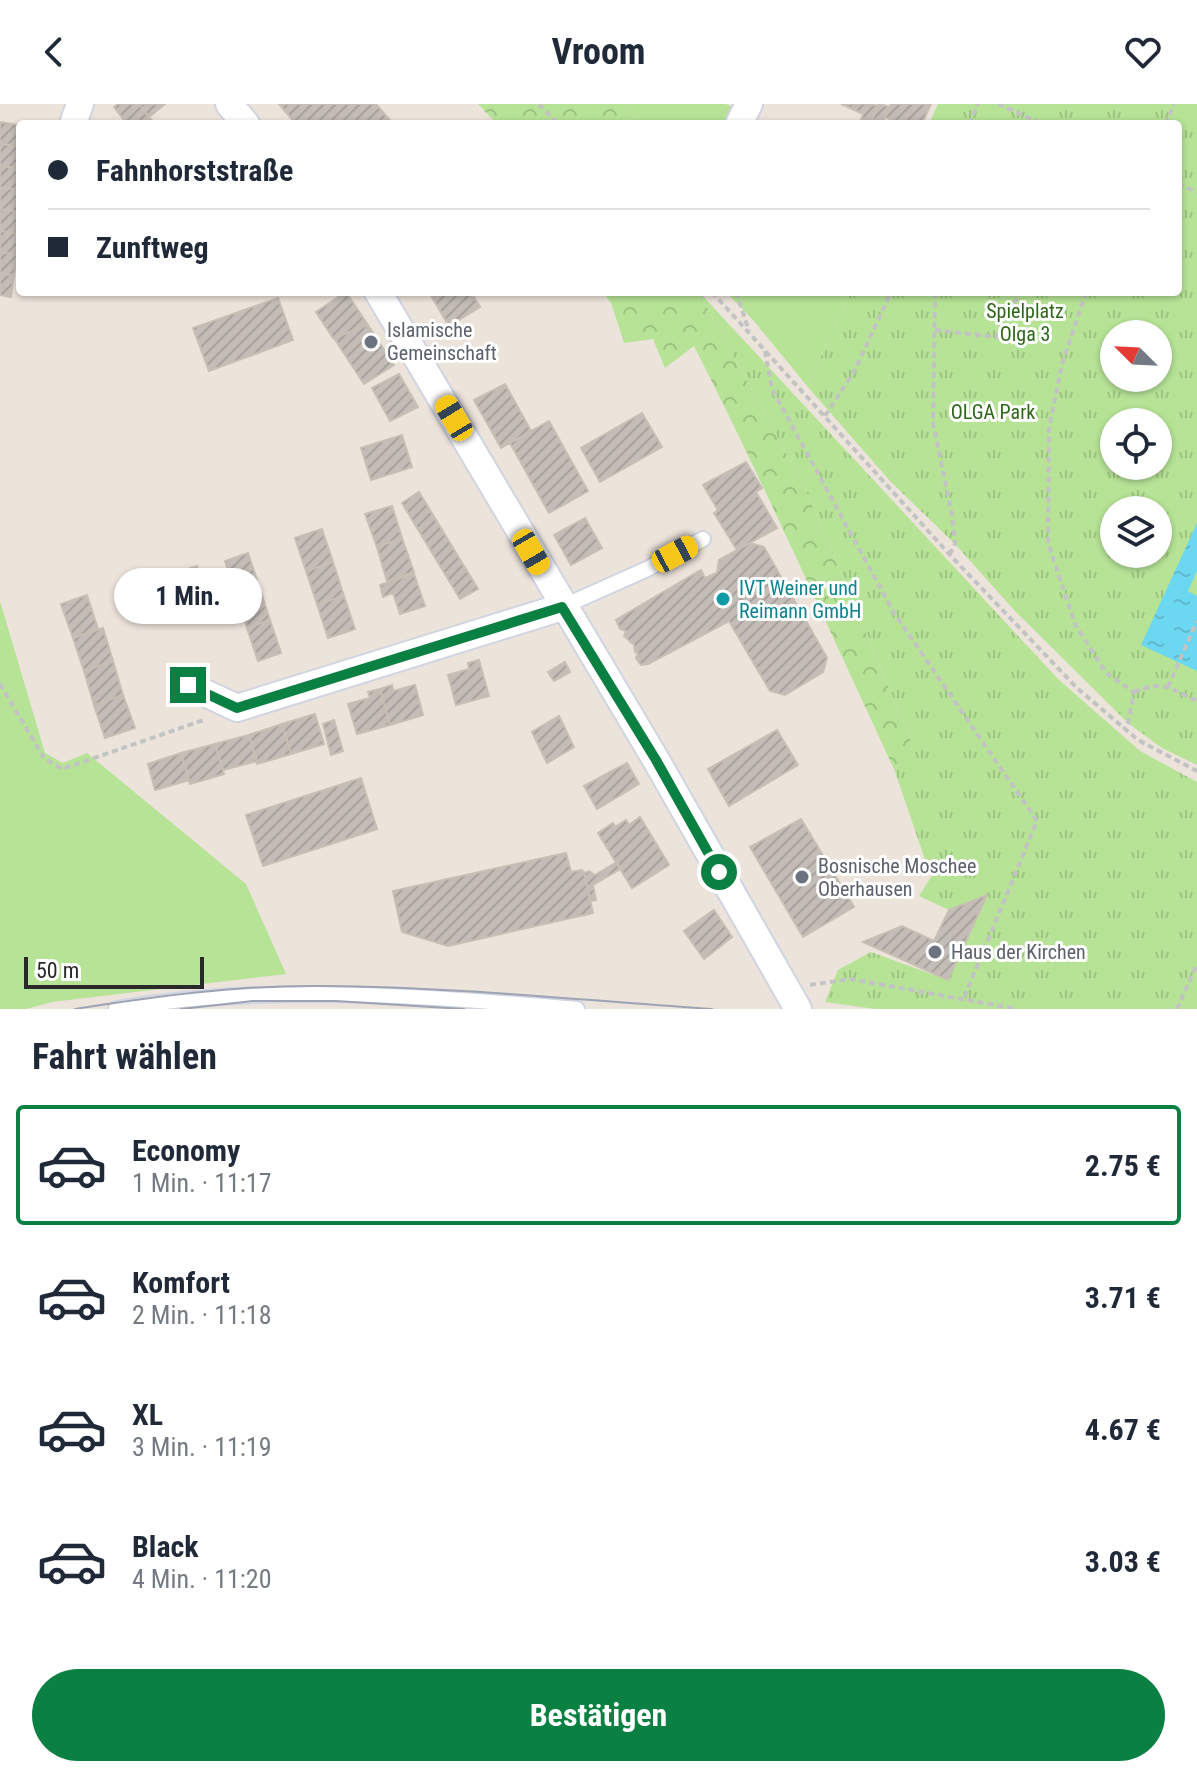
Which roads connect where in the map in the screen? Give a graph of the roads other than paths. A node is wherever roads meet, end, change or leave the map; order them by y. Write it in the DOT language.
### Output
graph roads {
  1 [pos="229,104"];
  2 [pos="243,120"];
  3 [pos="380,296"];
  4 [pos="703,539"];
  5 [pos="562,607"];
  6 [pos="188,685"];
  7 [pos="794,1002"];
  8 [pos="116,1009"];
  9 [pos="577,1009"];
  1 -- 2 [label="street"];
  3 -- 5 [label="street"];
  4 -- 5 [label="lane"];
  5 -- 6 [label="street"];
  5 -- 7 [label="street"];
  8 -- 9 [label="lane"];
}
